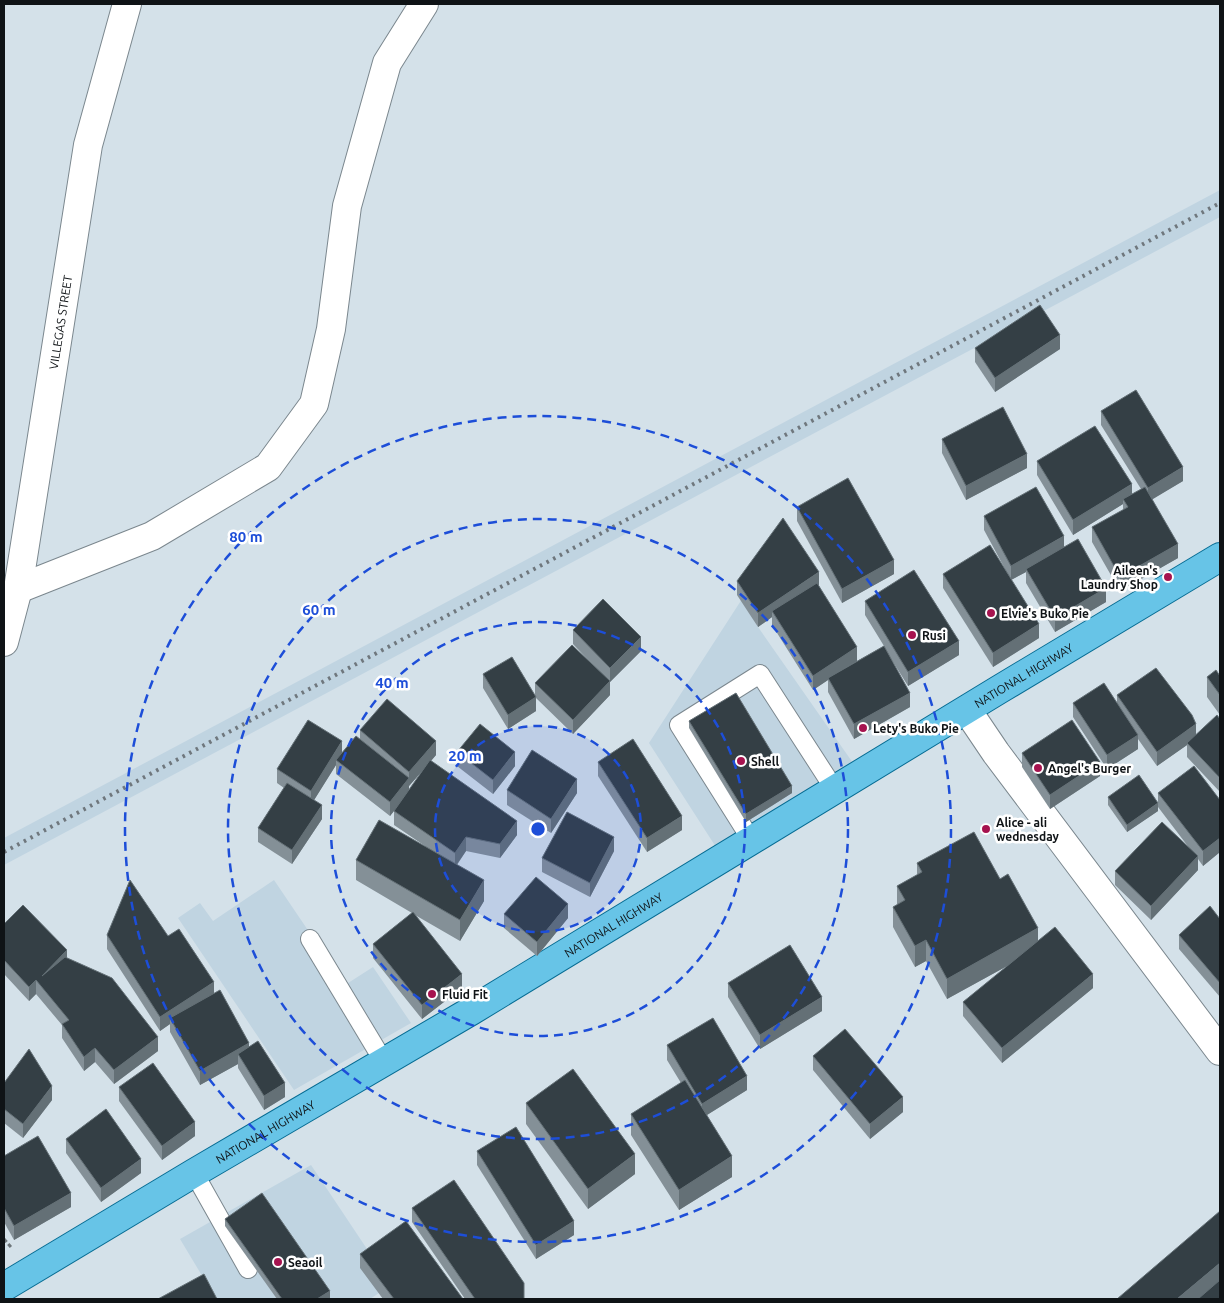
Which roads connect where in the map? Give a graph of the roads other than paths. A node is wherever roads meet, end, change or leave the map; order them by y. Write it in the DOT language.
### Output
graph roads {
  1 [pos="127,4"];
  2 [pos="424,4"];
  3 [pos="1220,557"];
  4 [pos="18,589"];
  5 [pos="4,639"];
  6 [pos="967,710"];
  7 [pos="835,790"];
  8 [pos="752,840"];
  9 [pos="310,939"];
  10 [pos="1220,1051"];
  11 [pos="384,1062"];
  12 [pos="194,1173"];
  13 [pos="248,1269"];
  14 [pos="4,1287"];
  1 -- 4 [label="street, VILLEGAS STREET"];
  2 -- 4 [label="street"];
  3 -- 6 [label="main road, NATIONAL HIGHWAY"];
  4 -- 5 [label="street, VILLEGAS STREET"];
  6 -- 7 [label="main road, NATIONAL HIGHWAY"];
  6 -- 10 [label="street"];
  7 -- 8 [label="main road, NATIONAL HIGHWAY"];
  7 -- 8 [label="lane"];
  8 -- 11 [label="main road, NATIONAL HIGHWAY"];
  9 -- 11 [label="lane"];
  11 -- 12 [label="main road, NATIONAL HIGHWAY"];
  12 -- 13 [label="lane"];
  12 -- 14 [label="main road, NATIONAL HIGHWAY"];
}
